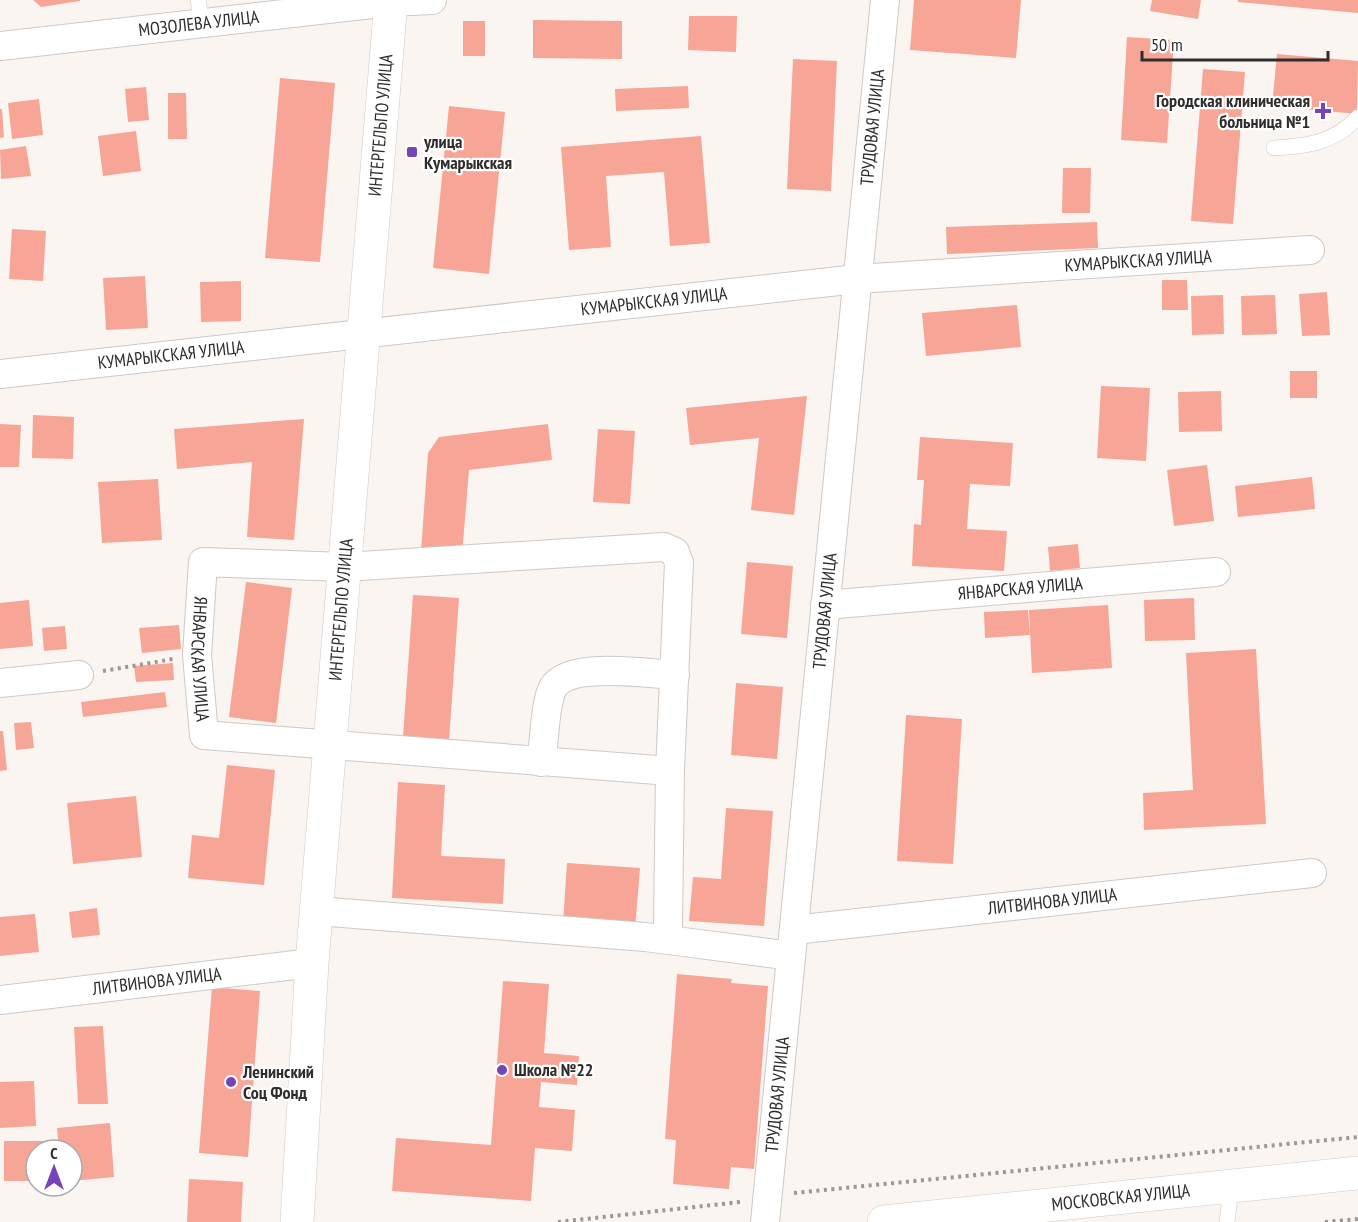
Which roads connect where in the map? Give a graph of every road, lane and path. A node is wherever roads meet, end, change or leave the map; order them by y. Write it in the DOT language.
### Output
graph roads {
  1 [pos="432,0"];
  2 [pos="885,0"];
  3 [pos="391,1"];
  4 [pos="200,12"];
  5 [pos="0,46"];
  6 [pos="1358,117"];
  7 [pos="1274,148"];
  8 [pos="1310,250"];
  9 [pos="857,279"];
  10 [pos="363,333"];
  11 [pos="0,374"];
  12 [pos="344,567"];
  13 [pos="1216,572"];
  14 [pos="825,605"];
  15 [pos="197,655"];
  16 [pos="79,675"];
  17 [pos="675,675"];
  18 [pos="0,683"];
  19 [pos="331,746"];
  20 [pos="542,762"];
  21 [pos="670,771"];
  22 [pos="1312,873"];
  23 [pos="317,911"];
  24 [pos="668,926"];
  25 [pos="793,943"];
  26 [pos="312,963"];
  27 [pos="0,1000"];
  28 [pos="1358,1137"];
  29 [pos="1358,1173"];
  30 [pos="1231,1186"];
  31 [pos="767,1209"];
  32 [pos="1028,1215"];
  33 [pos="1358,1219"];
  34 [pos="297,1222"];
  35 [pos="558,1222"];
  36 [pos="884,1222"];
  37 [pos="1227,1222"];
  38 [pos="1325,1222"];
  1 -- 3 [label="street, МОЗОЛЕВА УЛИЦА"];
  2 -- 9 [label="street, ТРУДОВАЯ УЛИЦА"];
  3 -- 4 [label="street, МОЗОЛЕВА УЛИЦА"];
  3 -- 10 [label="main road, ИНТЕРГЕЛЬПО УЛИЦА"];
  4 -- 5 [label="street, МОЗОЛЕВА УЛИЦА"];
  6 -- 7 [label="lane"];
  8 -- 9 [label="street, КУМАРЫКСКАЯ УЛИЦА"];
  9 -- 10 [label="street, КУМАРЫКСКАЯ УЛИЦА"];
  9 -- 14 [label="street, ТРУДОВАЯ УЛИЦА"];
  10 -- 11 [label="street, КУМАРЫКСКАЯ УЛИЦА"];
  10 -- 12 [label="main road, ИНТЕРГЕЛЬПО УЛИЦА"];
  12 -- 15 [label="street, ЯНВАРСКАЯ УЛИЦА"];
  12 -- 17 [label="street"];
  12 -- 19 [label="main road, ИНТЕРГЕЛЬПО УЛИЦА"];
  13 -- 14 [label="street, ЯНВАРСКАЯ УЛИЦА"];
  14 -- 25 [label="street, ТРУДОВАЯ УЛИЦА"];
  15 -- 16 [label="path"];
  15 -- 19 [label="street, ЯНВАРСКАЯ УЛИЦА"];
  16 -- 18 [label="street"];
  17 -- 20 [label="street"];
  17 -- 21 [label="street"];
  19 -- 20 [label="street"];
  19 -- 23 [label="main road, ИНТЕРГЕЛЬПО УЛИЦА"];
  20 -- 21 [label="street"];
  21 -- 24 [label="street"];
  22 -- 25 [label="street, ЛИТВИНОВА УЛИЦА"];
  23 -- 25 [label="street, ЛИТВИНОВА УЛИЦА"];
  23 -- 26 [label="main road, ИНТЕРГЕЛЬПО УЛИЦА"];
  25 -- 31 [label="street, ТРУДОВАЯ УЛИЦА"];
  26 -- 27 [label="street, ЛИТВИНОВА УЛИЦА"];
  26 -- 34 [label="main road, ИНТЕРГЕЛЬПО УЛИЦА"];
  28 -- 31 [label="path"];
  29 -- 30 [label="main road, МОСКОВСКАЯ УЛИЦА"];
  30 -- 32 [label="main road, МОСКОВСКАЯ УЛИЦА"];
  30 -- 37 [label="lane"];
  31 -- 35 [label="path"];
  32 -- 36 [label="main road, МОСКОВСКАЯ УЛИЦА"];
  33 -- 38 [label="path"];
}
